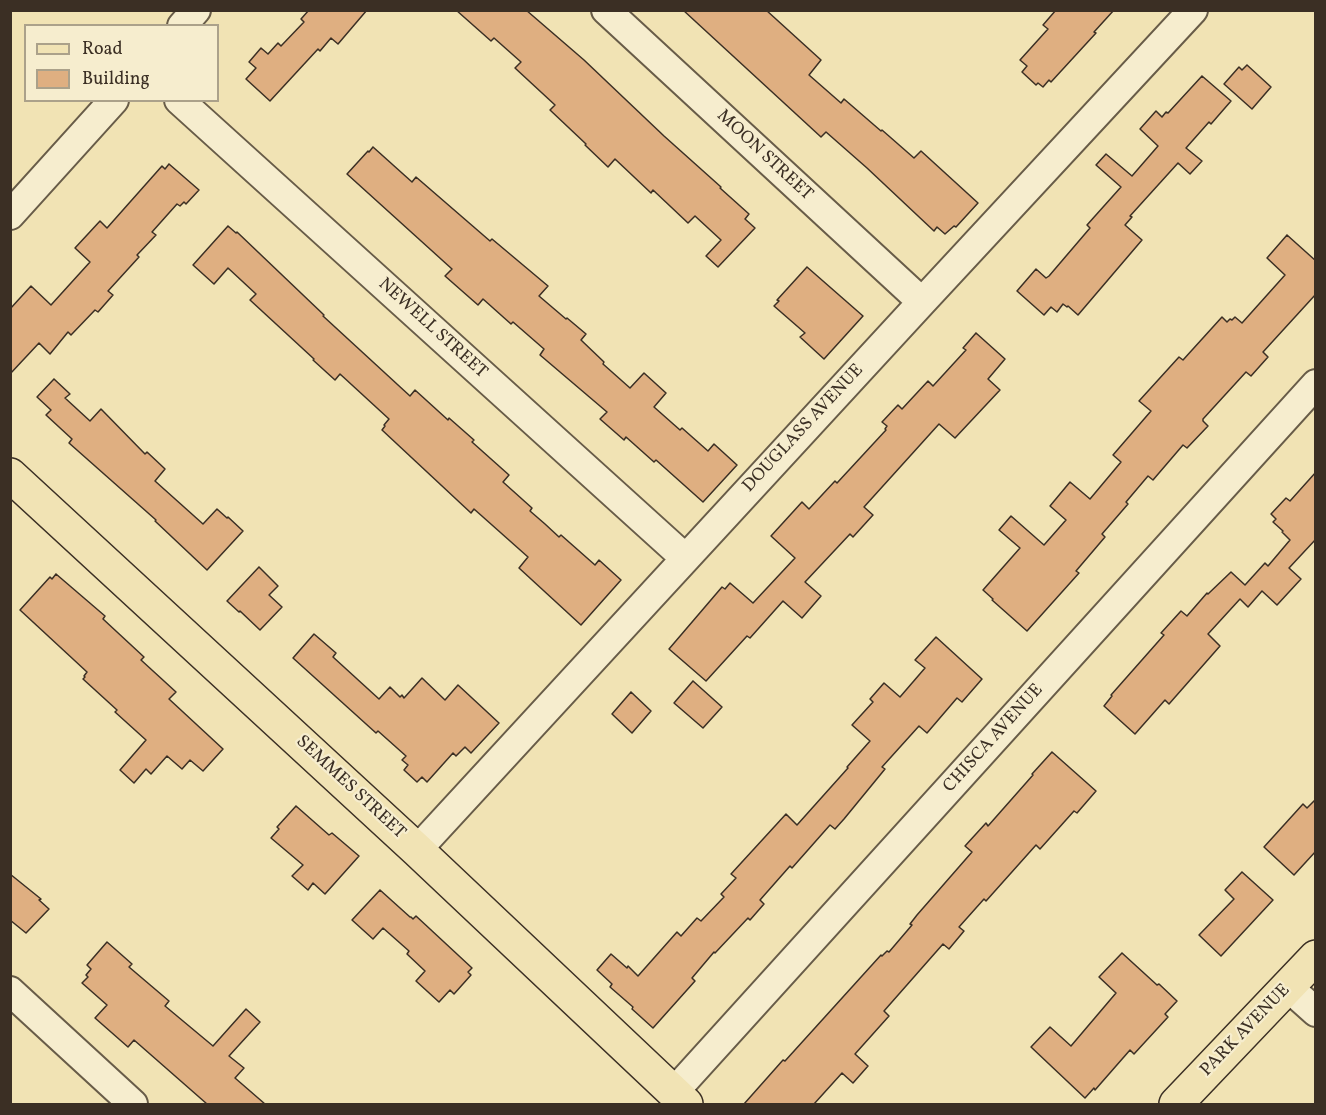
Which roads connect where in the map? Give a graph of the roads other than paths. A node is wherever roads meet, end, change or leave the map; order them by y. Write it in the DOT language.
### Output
graph roads {
  1 [pos="196,10"];
  2 [pos="606,10"];
  3 [pos="1193,10"];
  4 [pos="184,24"];
  5 [pos="112,102"];
  6 [pos="181,102"];
  7 [pos="10,215"];
  8 [pos="922,302"];
  9 [pos="1316,384"];
  10 [pos="10,475"];
  11 [pos="685,558"];
  12 [pos="417,850"];
  13 [pos="1316,957"];
  14 [pos="1288,987"];
  15 [pos="10,991"];
  16 [pos="1316,1012"];
  17 [pos="680,1099"];
  18 [pos="134,1104"];
  19 [pos="1176,1104"];
  1 -- 4 [label="street"];
  2 -- 8 [label="street, MOON STREET"];
  3 -- 8 [label="street, DOUGLASS AVENUE"];
  5 -- 7 [label="street"];
  6 -- 11 [label="street, NEWELL STREET"];
  8 -- 11 [label="street, DOUGLASS AVENUE"];
  9 -- 17 [label="street, CHISCA AVENUE"];
  10 -- 12 [label="main road, SEMMES STREET"];
  11 -- 12 [label="street, DOUGLASS AVENUE"];
  12 -- 17 [label="main road, SEMMES STREET"];
  13 -- 14 [label="main road, PARK AVENUE"];
  14 -- 16 [label="street"];
  14 -- 19 [label="main road, PARK AVENUE"];
  15 -- 18 [label="street"];
}
